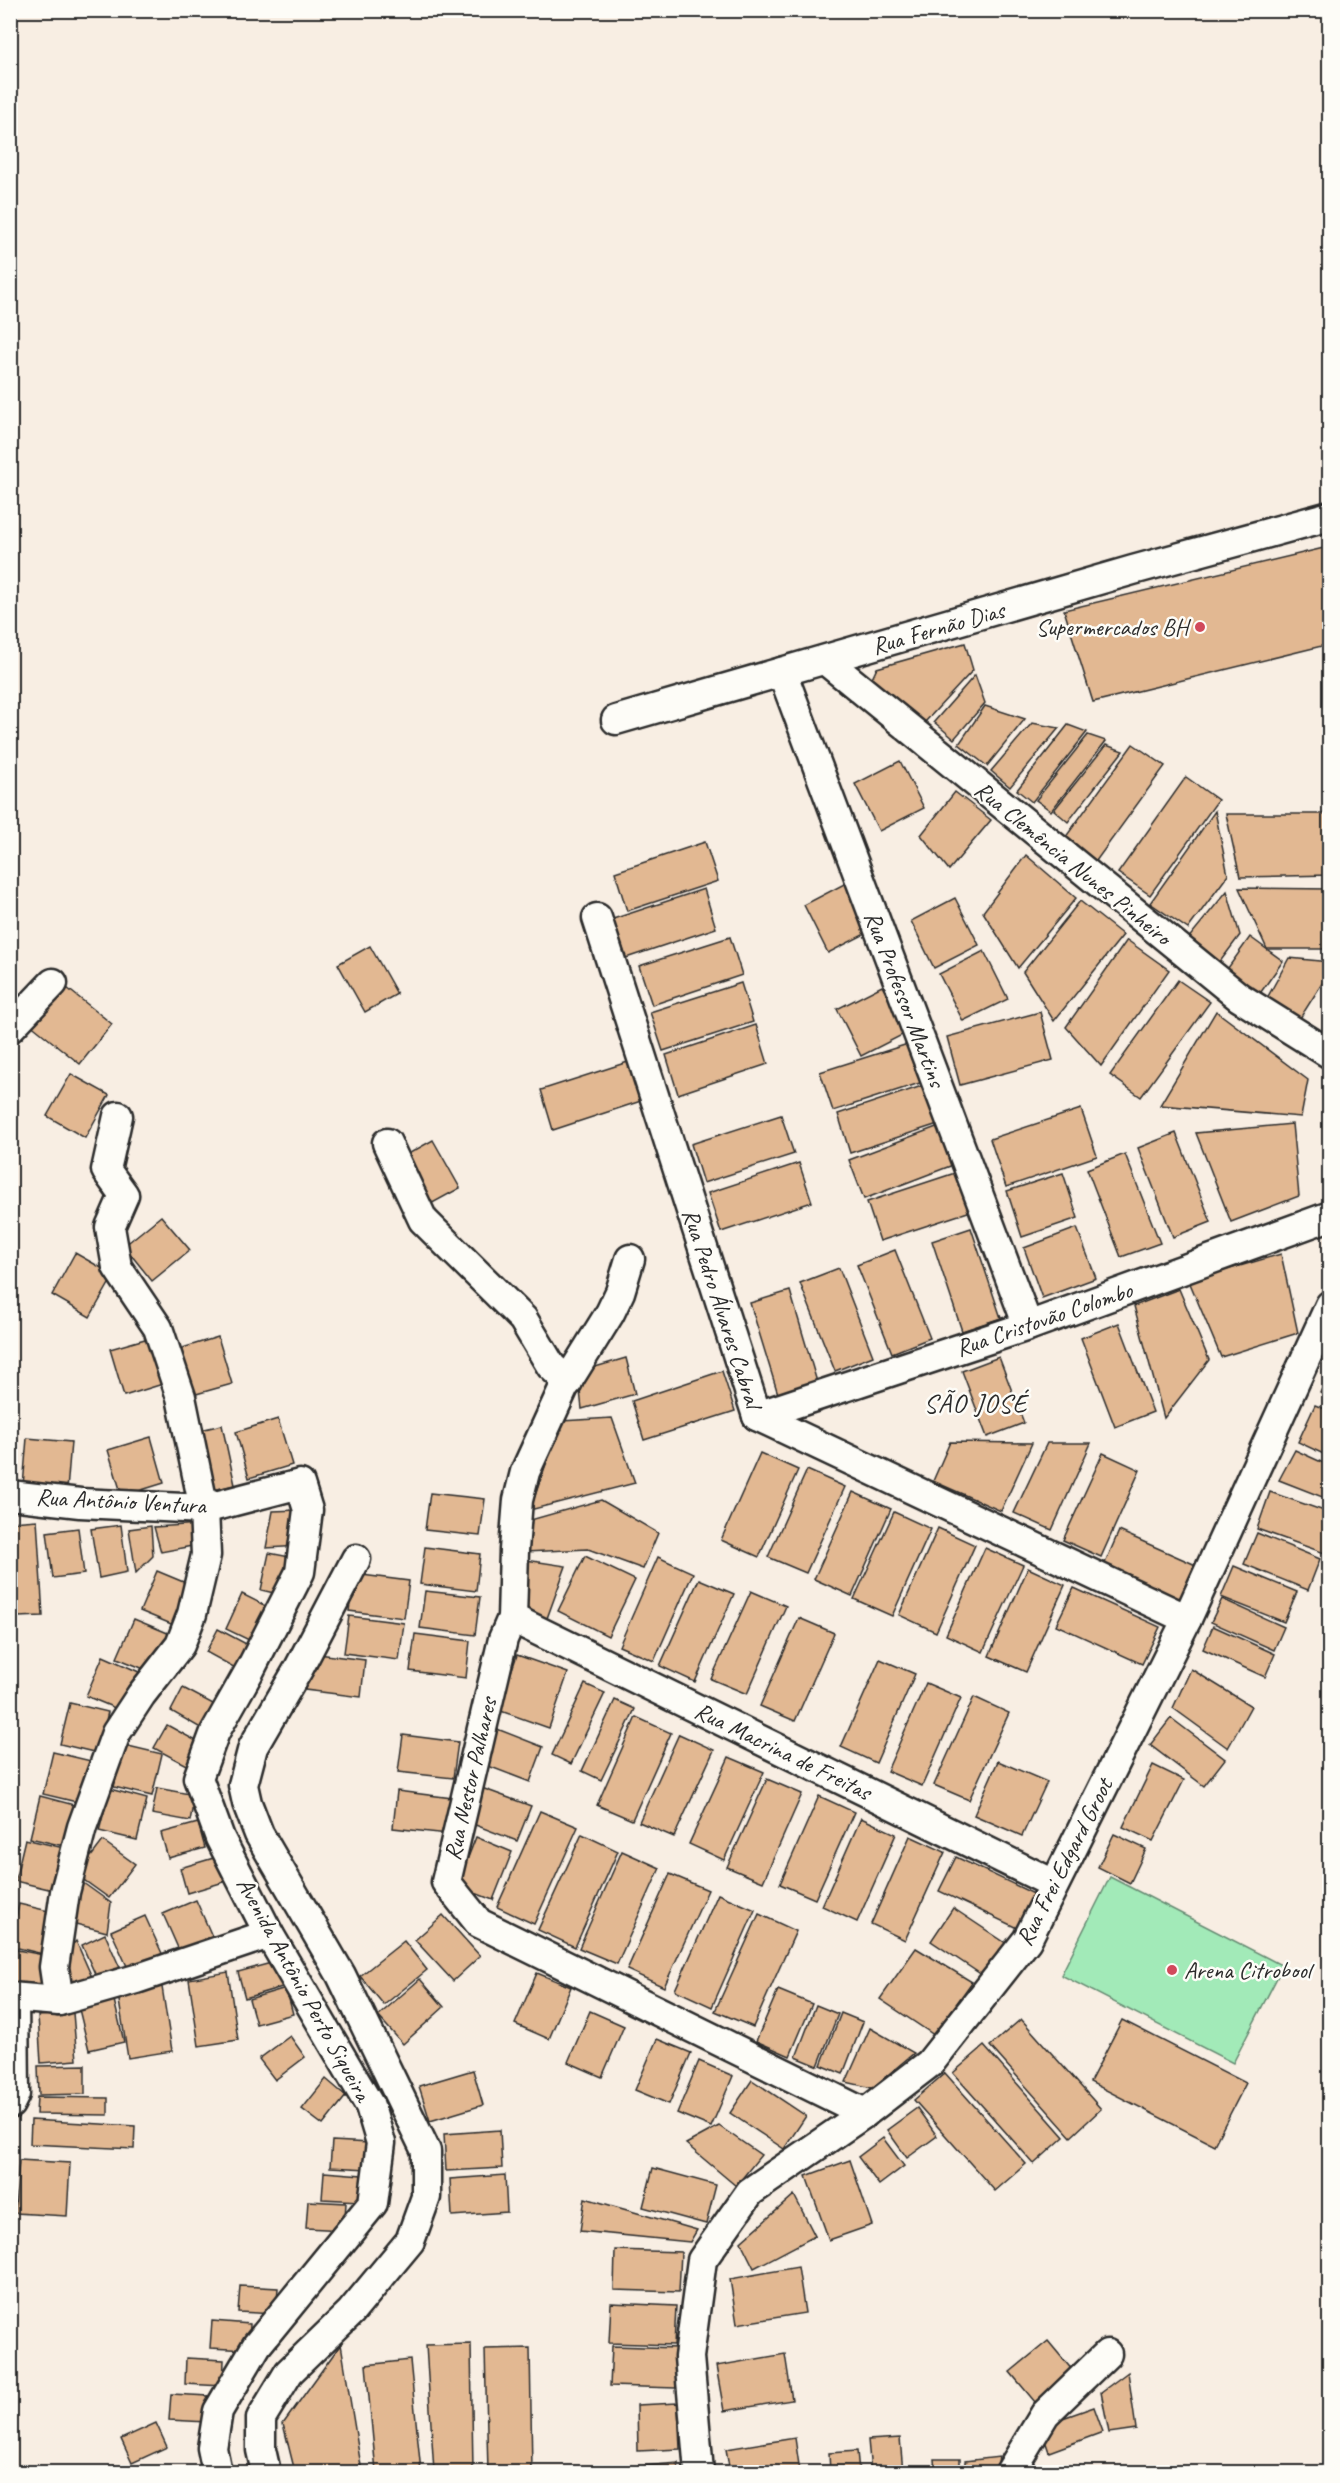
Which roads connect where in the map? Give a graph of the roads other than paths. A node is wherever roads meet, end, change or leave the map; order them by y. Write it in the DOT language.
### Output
graph roads {
  1 [pos="1329,516"];
  2 [pos="825,660"];
  3 [pos="782,672"];
  4 [pos="616,720"];
  5 [pos="597,918"];
  6 [pos="53,983"];
  7 [pos="10,1028"];
  8 [pos="1329,1054"];
  9 [pos="118,1116"];
  10 [pos="387,1143"];
  11 [pos="1329,1216"];
  12 [pos="630,1259"];
  13 [pos="1329,1305"];
  14 [pos="1028,1326"];
  15 [pos="568,1382"];
  16 [pos="757,1416"];
  17 [pos="300,1484"];
  18 [pos="10,1495"];
  19 [pos="204,1509"];
  20 [pos="356,1558"];
  21 [pos="512,1618"];
  22 [pos="1187,1619"];
  23 [pos="1054,1884"];
  24 [pos="269,1934"];
  25 [pos="12,1997"];
  26 [pos="59,2001"];
  27 [pos="10,2104"];
  28 [pos="865,2113"];
  29 [pos="1107,2354"];
  30 [pos="217,2472"];
  31 [pos="266,2472"];
  32 [pos="699,2472"];
  33 [pos="1010,2472"];
  1 -- 2 [label="street, Rua Fernão Dias"];
  2 -- 3 [label="street, Rua Fernão Dias"];
  2 -- 8 [label="street, Rua Clemência Nunes Pinheiro"];
  3 -- 4 [label="street, Rua Fernão Dias"];
  3 -- 14 [label="street, Rua Professor Martins"];
  5 -- 16 [label="street, Rua Pedro Álvares Cabral"];
  6 -- 7 [label="street"];
  9 -- 19 [label="street"];
  10 -- 15 [label="street"];
  11 -- 14 [label="street, Rua Cristovão Colombo"];
  12 -- 15 [label="street, Rua Nestor Palhares"];
  13 -- 22 [label="street, Rua Frei Edgard Groot"];
  14 -- 16 [label="street, Rua Cristovão Colombo"];
  15 -- 21 [label="street, Rua Nestor Palhares"];
  16 -- 22 [label="street, Rua Pedro Álvares Cabral"];
  17 -- 19 [label="street, Rua Antônio Ventura"];
  17 -- 24 [label="street, Avenida Antônio Perto Siqueira"];
  18 -- 19 [label="street, Rua Antônio Ventura"];
  19 -- 26 [label="street"];
  20 -- 31 [label="street, Avenida Antônio Perto Siqueira"];
  21 -- 23 [label="street, Rua Macrina de Freitas"];
  21 -- 28 [label="street, Rua Nestor Palhares"];
  22 -- 23 [label="street, Rua Frei Edgard Groot"];
  23 -- 28 [label="street, Rua Frei Edgard Groot"];
  24 -- 26 [label="street"];
  24 -- 30 [label="street, Avenida Antônio Perto Siqueira"];
  25 -- 26 [label="street"];
  25 -- 27 [label="street"];
  28 -- 32 [label="street, Rua Frei Edgard Groot"];
  29 -- 33 [label="street"];
}
